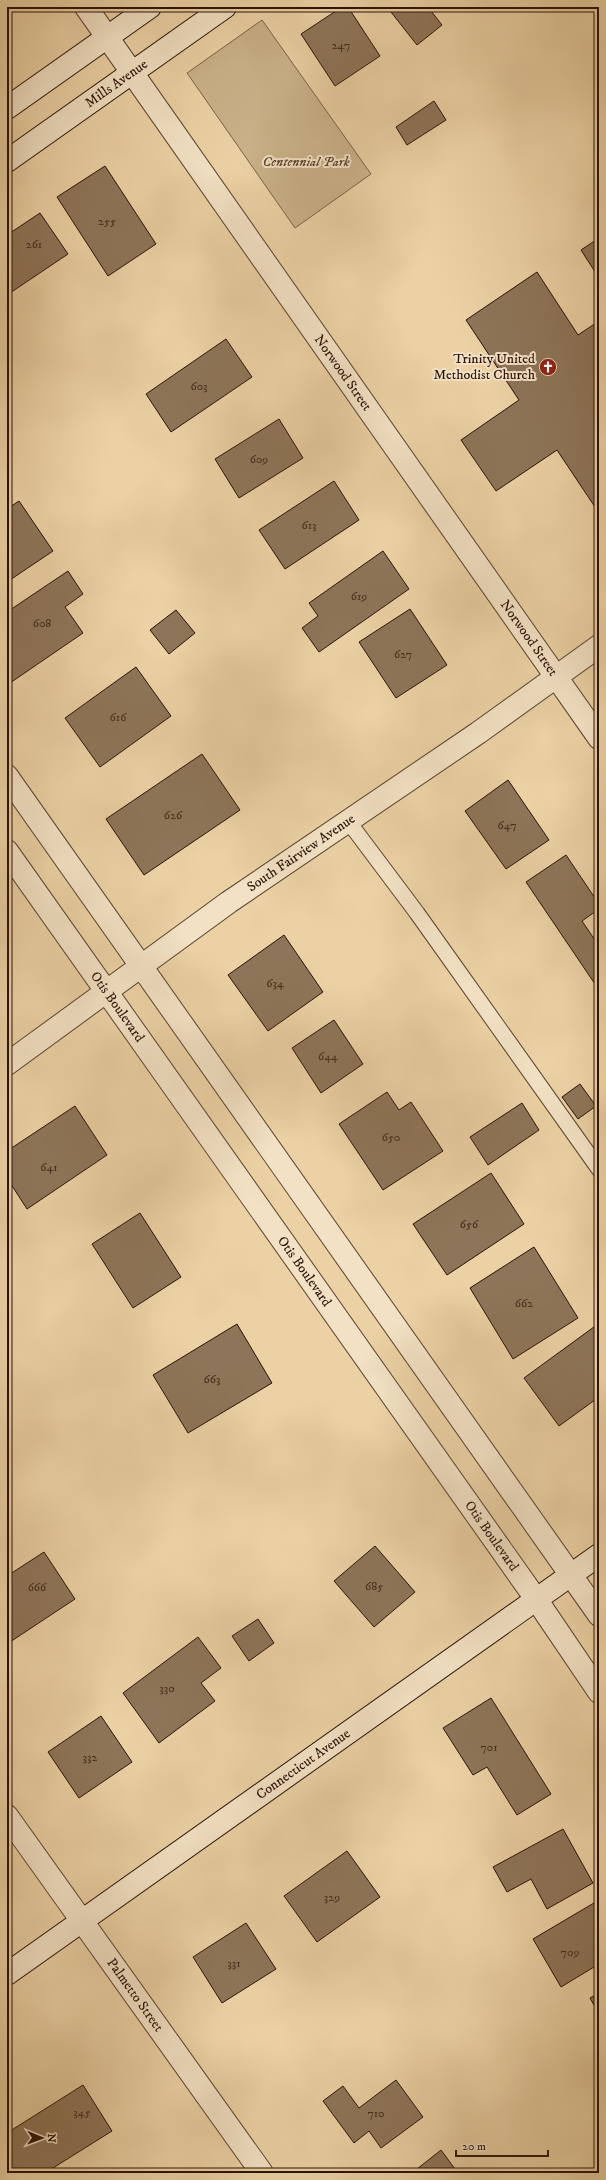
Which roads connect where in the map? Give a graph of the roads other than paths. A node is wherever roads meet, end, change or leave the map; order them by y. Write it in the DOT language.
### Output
graph roads {
  1 [pos="86,7"];
  2 [pos="150,7"];
  3 [pos="225,7"];
  4 [pos="107,37"];
  5 [pos="132,72"];
  6 [pos="7,108"];
  7 [pos="7,161"];
  8 [pos="599,646"];
  9 [pos="556,677"];
  10 [pos="599,738"];
  11 [pos="7,776"];
  12 [pos="348,821"];
  13 [pos="7,851"];
  14 [pos="141,966"];
  15 [pos="106,992"];
  16 [pos="7,1064"];
  17 [pos="599,1169"];
  18 [pos="599,1555"];
  19 [pos="572,1574"];
  20 [pos="536,1599"];
  21 [pos="599,1615"];
  22 [pos="599,1692"];
  23 [pos="7,1816"];
  24 [pos="82,1921"];
  25 [pos="7,1974"];
  26 [pos="262,2173"];
  1 -- 4 [label="street, Norwood Street"];
  2 -- 4 [label="street"];
  3 -- 5 [label="street, Mills Avenue"];
  4 -- 5 [label="street, Norwood Street"];
  4 -- 6 [label="street"];
  5 -- 7 [label="street, Mills Avenue"];
  5 -- 9 [label="street, Norwood Street"];
  8 -- 9 [label="street, South Fairview Avenue"];
  9 -- 10 [label="street, Norwood Street"];
  9 -- 12 [label="street, South Fairview Avenue"];
  11 -- 14 [label="street"];
  12 -- 14 [label="street, South Fairview Avenue"];
  12 -- 17 [label="lane"];
  13 -- 15 [label="street, Otis Boulevard"];
  14 -- 15 [label="street, South Fairview Avenue"];
  14 -- 19 [label="street"];
  15 -- 16 [label="street, South Fairview Avenue"];
  15 -- 20 [label="street, Otis Boulevard"];
  18 -- 19 [label="street, Connecticut Avenue"];
  19 -- 20 [label="street, Connecticut Avenue"];
  19 -- 21 [label="street"];
  20 -- 22 [label="street, Otis Boulevard"];
  20 -- 24 [label="street, Connecticut Avenue"];
  23 -- 24 [label="street, Palmetto Street"];
  24 -- 25 [label="street, Connecticut Avenue"];
  24 -- 26 [label="street, Palmetto Street"];
}
